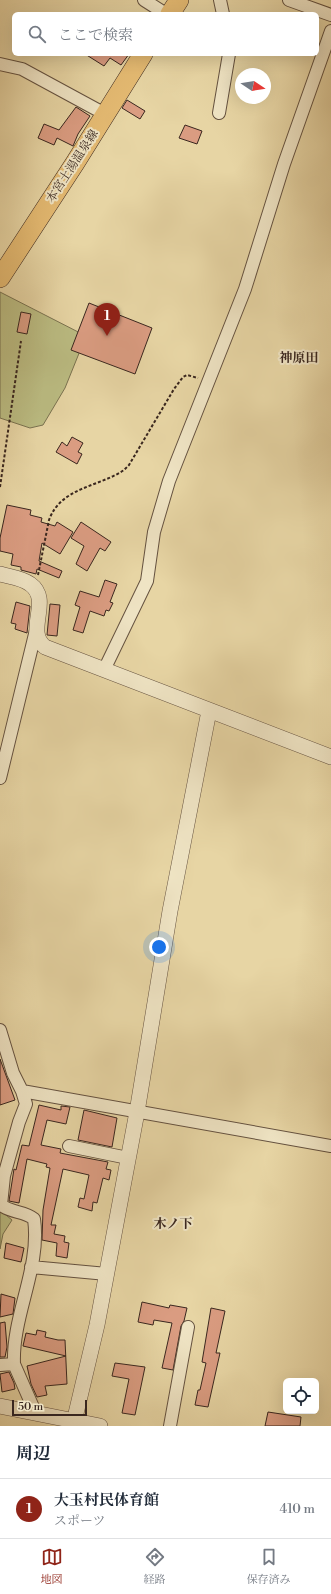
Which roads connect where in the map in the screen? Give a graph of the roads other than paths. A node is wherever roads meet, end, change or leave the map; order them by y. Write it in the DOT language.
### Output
graph roads {
  1 [pos="144,0"];
  2 [pos="179,0"];
  3 [pos="220,0"];
  4 [pos="289,0"];
  5 [pos="163,12"];
  6 [pos="171,12"];
  7 [pos="223,12"];
  8 [pos="331,15"];
  9 [pos="331,31"];
  10 [pos="142,56"];
  11 [pos="229,56"];
  12 [pos="0,64"];
  13 [pos="219,113"];
  14 [pos="105,114"];
  15 [pos="0,278"];
  16 [pos="0,574"];
  17 [pos="36,630"];
  18 [pos="104,670"];
  19 [pos="209,712"];
  20 [pos="331,757"];
  21 [pos="0,778"];
  22 [pos="0,1030"];
  23 [pos="22,1091"];
  24 [pos="137,1112"];
  25 [pos="69,1146"];
  26 [pos="331,1146"];
  27 [pos="128,1158"];
  28 [pos="31,1267"];
  29 [pos="107,1274"];
  30 [pos="188,1327"];
  31 [pos="14,1364"];
  32 [pos="0,1365"];
  33 [pos="0,1406"];
  34 [pos="36,1414"];
  35 [pos="74,1423"];
  36 [pos="100,1426"];
  37 [pos="170,1426"];
  1 -- 5 [label="street"];
  2 -- 6 [label="main road"];
  3 -- 7 [label="street"];
  4 -- 8 [label="street"];
  9 -- 18 [label="street"];
  10 -- 14 [label="main road, 本宮土湯温泉線"];
  11 -- 13 [label="street"];
  12 -- 14 [label="street"];
  14 -- 15 [label="main road, 本宮土湯温泉線"];
  16 -- 17 [label="street"];
  17 -- 18 [label="street"];
  17 -- 21 [label="street"];
  18 -- 19 [label="street"];
  19 -- 20 [label="street"];
  19 -- 24 [label="street"];
  22 -- 23 [label="street"];
  23 -- 24 [label="street"];
  23 -- 28 [label="street"];
  24 -- 26 [label="street"];
  24 -- 27 [label="street"];
  25 -- 27 [label="street"];
  27 -- 29 [label="street"];
  28 -- 29 [label="street"];
  28 -- 31 [label="street"];
  29 -- 35 [label="street"];
  30 -- 37 [label="street"];
  31 -- 32 [label="street"];
  31 -- 34 [label="street"];
  33 -- 34 [label="street"];
  34 -- 35 [label="street"];
  35 -- 36 [label="street"];
}
